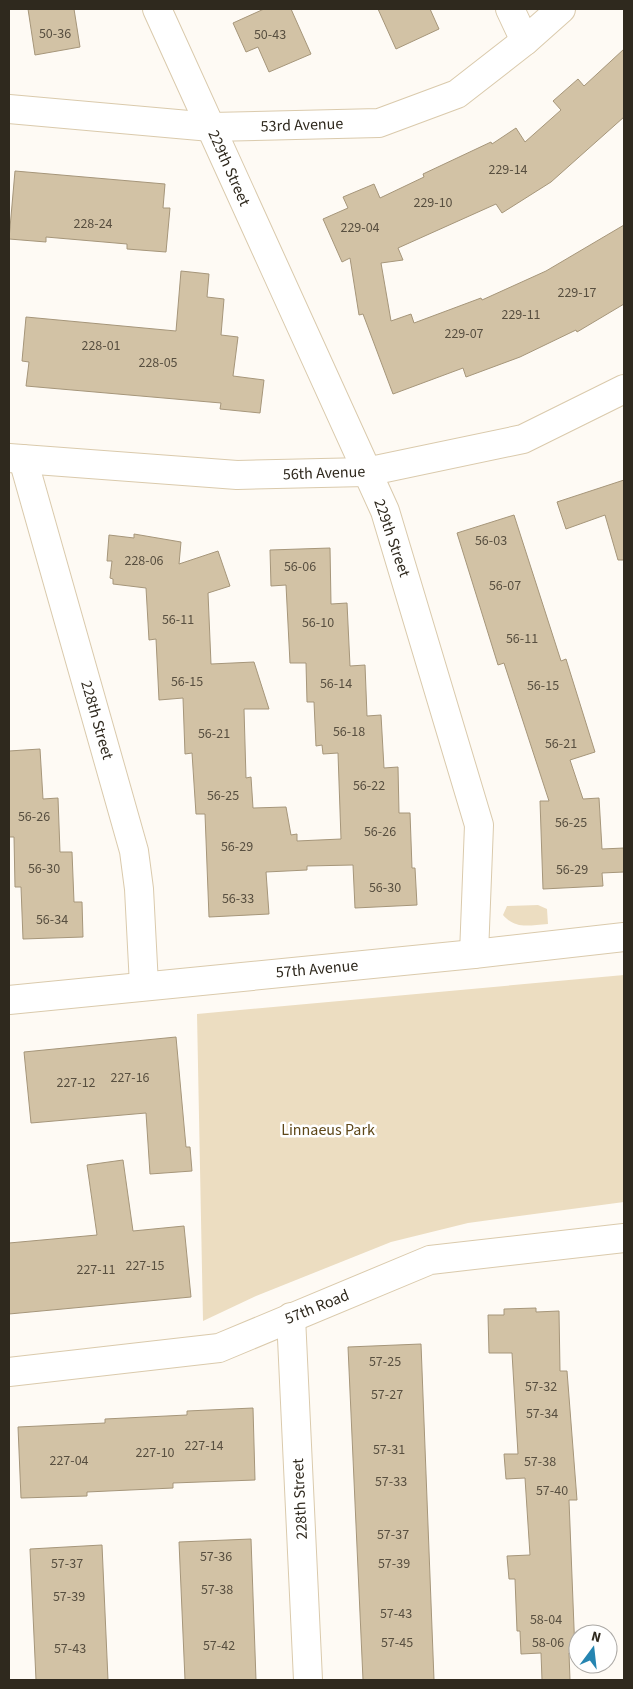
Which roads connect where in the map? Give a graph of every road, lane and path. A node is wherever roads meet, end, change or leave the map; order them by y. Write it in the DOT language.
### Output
graph roads {
  1 [pos="157,9"];
  2 [pos="510,9"];
  3 [pos="561,9"];
  4 [pos="525,41"];
  5 [pos="9,109"];
  6 [pos="211,127"];
  7 [pos="624,389"];
  8 [pos="16,458"];
  9 [pos="366,472"];
  10 [pos="624,937"];
  11 [pos="474,954"];
  12 [pos="144,985"];
  13 [pos="9,1000"];
  14 [pos="624,1238"];
  15 [pos="291,1317"];
  16 [pos="9,1372"];
  17 [pos="308,1680"];
  1 -- 6 [label="street, 229th Street"];
  2 -- 4 [label="street"];
  3 -- 4 [label="street, 53rd Avenue"];
  4 -- 6 [label="street, 53rd Avenue"];
  5 -- 6 [label="street, 53rd Avenue"];
  6 -- 9 [label="street, 229th Street"];
  7 -- 9 [label="street, 56th Avenue"];
  8 -- 9 [label="street, 56th Avenue"];
  8 -- 12 [label="street, 228th Street"];
  9 -- 11 [label="street, 229th Street"];
  10 -- 11 [label="street, 57th Avenue"];
  11 -- 12 [label="street, 57th Avenue"];
  12 -- 13 [label="street, 57th Avenue"];
  14 -- 15 [label="street, 57th Road"];
  15 -- 16 [label="street, 57th Road"];
  15 -- 17 [label="street, 228th Street"];
}
